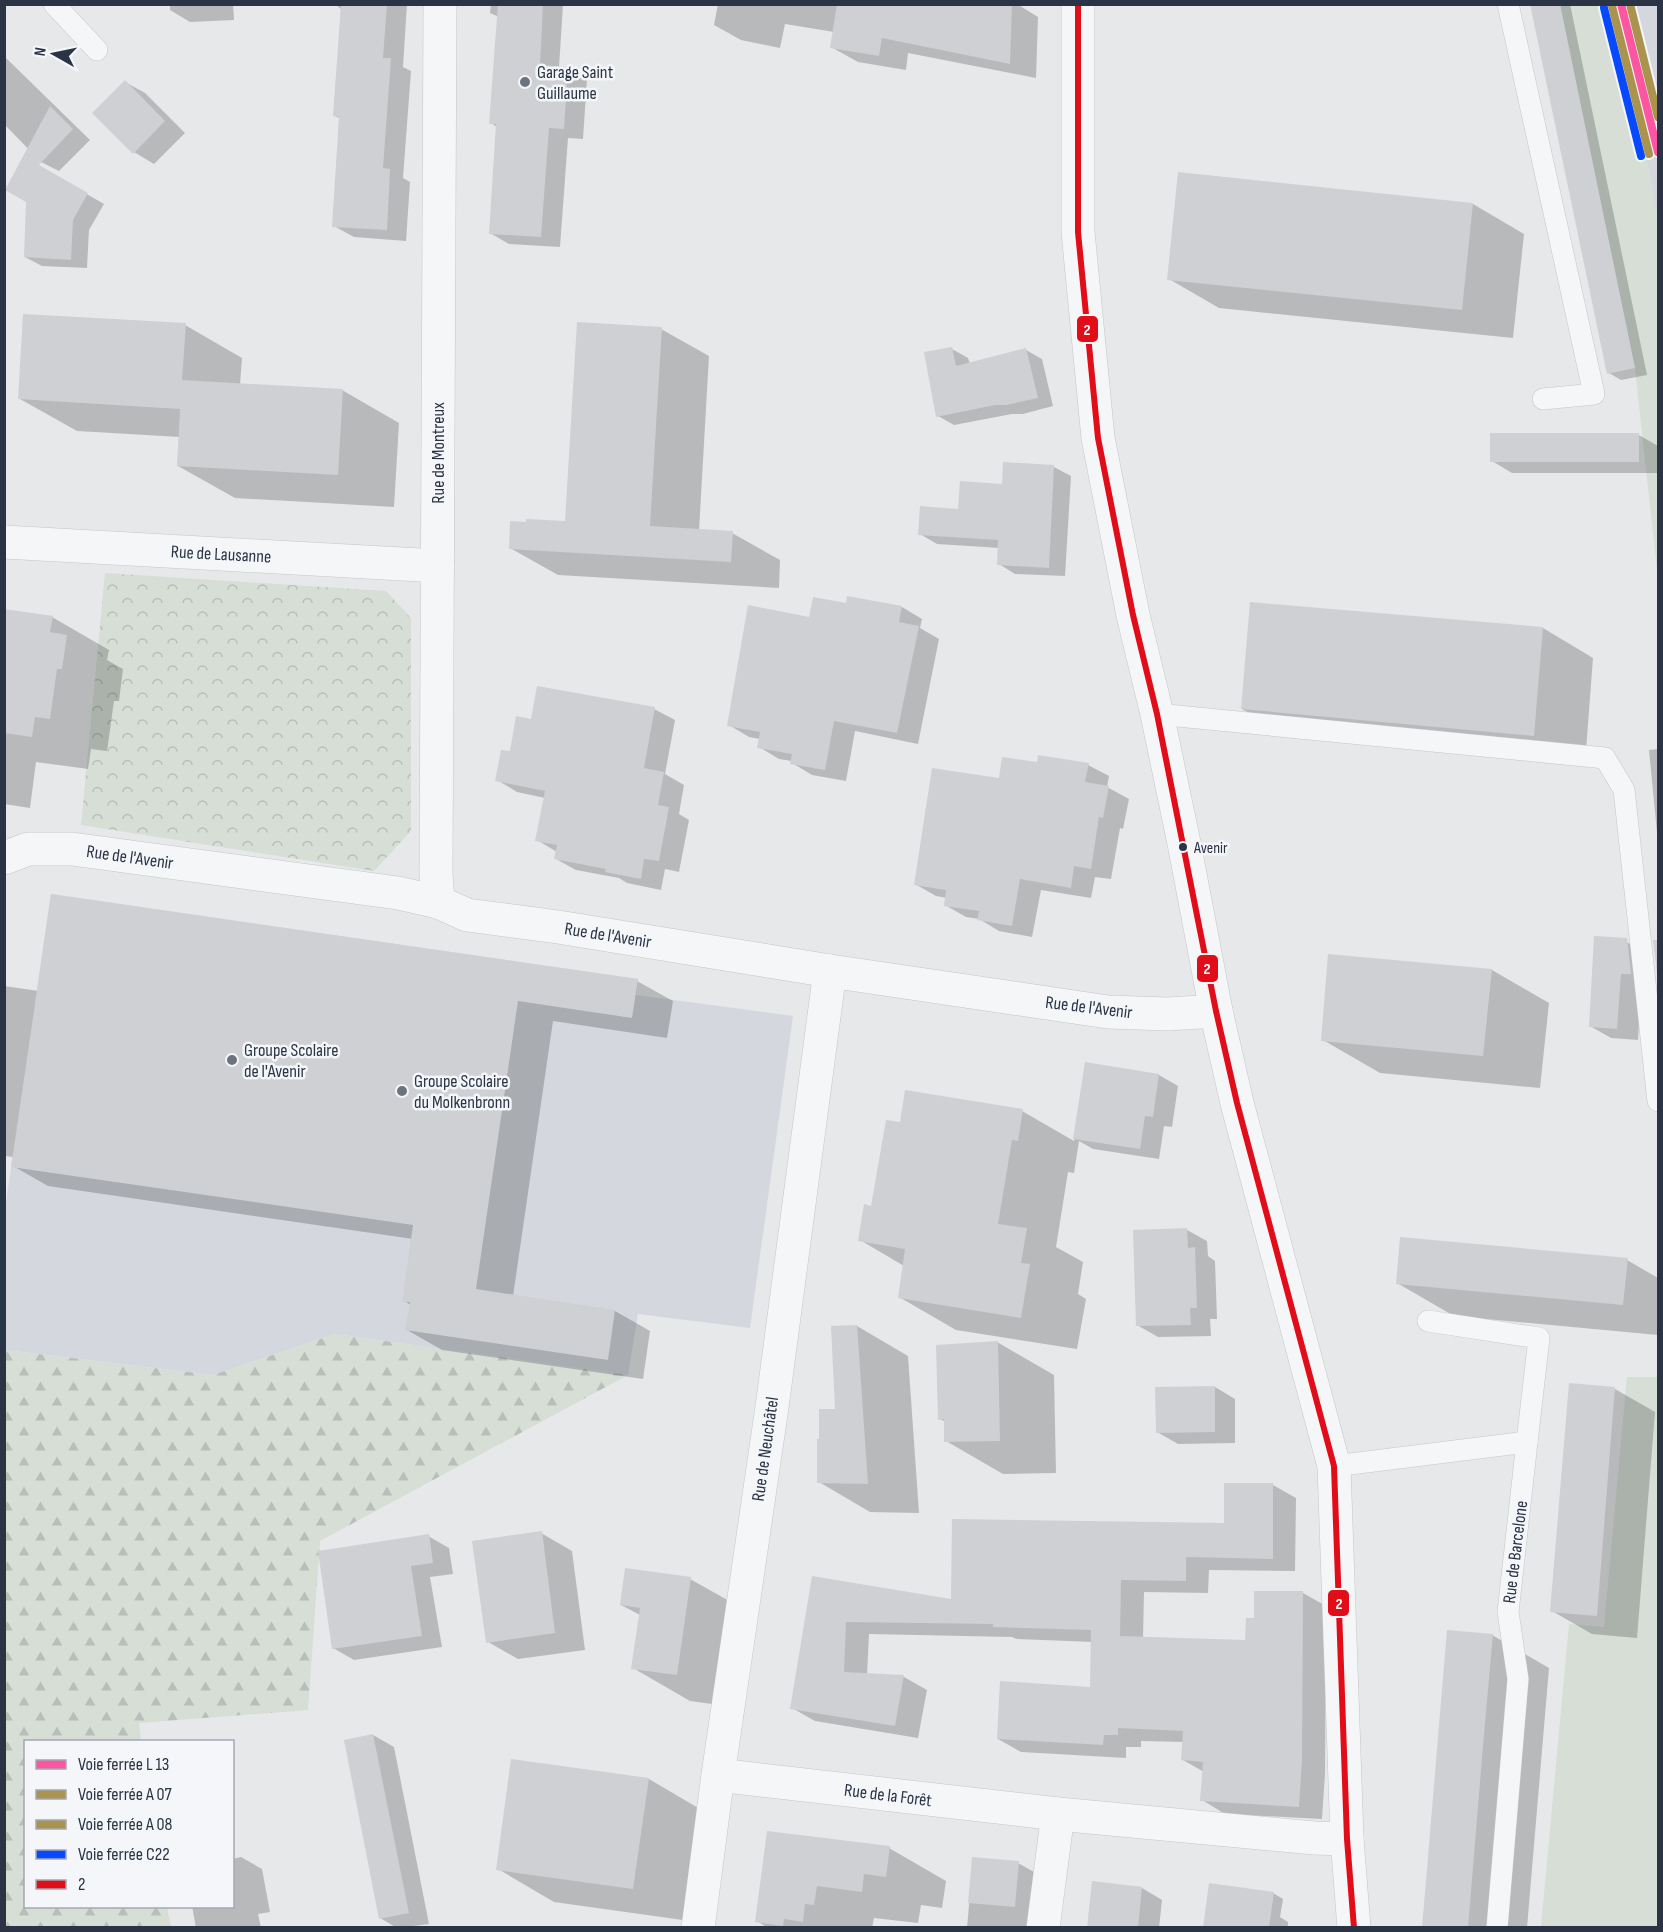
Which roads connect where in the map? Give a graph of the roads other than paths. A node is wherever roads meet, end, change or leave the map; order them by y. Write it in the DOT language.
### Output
graph roads {
  1 [pos="54,4"];
  2 [pos="440,4"];
  3 [pos="1078,4"];
  4 [pos="1508,4"];
  5 [pos="97,50"];
  6 [pos="1543,399"];
  7 [pos="4,542"];
  8 [pos="438,566"];
  9 [pos="1157,714"];
  10 [pos="4,858"];
  11 [pos="438,902"];
  12 [pos="830,971"];
  13 [pos="1216,1011"];
  14 [pos="1659,1101"];
  15 [pos="1428,1321"];
  16 [pos="1527,1442"];
  17 [pos="1334,1466"];
  18 [pos="718,1775"];
  19 [pos="1058,1814"];
  20 [pos="1347,1839"];
  21 [pos="698,1928"];
  22 [pos="1043,1928"];
  23 [pos="1354,1928"];
  24 [pos="1497,1928"];
  1 -- 5 [label="lane"];
  2 -- 8 [label="street, Rue de Montreux"];
  3 -- 9 [label="street"];
  4 -- 6 [label="lane"];
  7 -- 8 [label="street, Rue de Lausanne"];
  8 -- 11 [label="street, Rue de Montreux"];
  9 -- 13 [label="street"];
  9 -- 14 [label="lane"];
  10 -- 11 [label="street, Rue de l'Avenir"];
  11 -- 12 [label="street, Rue de l'Avenir"];
  12 -- 13 [label="street, Rue de l'Avenir"];
  12 -- 18 [label="street, Rue de Neuchâtel"];
  13 -- 17 [label="street"];
  15 -- 16 [label="lane, Rue de Barcelone"];
  16 -- 17 [label="lane"];
  16 -- 24 [label="lane, Rue de Barcelone"];
  17 -- 20 [label="street"];
  18 -- 19 [label="street, Rue de la Forêt"];
  18 -- 21 [label="street, Rue de Neuchâtel"];
  19 -- 20 [label="street, Rue de la Forêt"];
  19 -- 22 [label="street"];
  20 -- 23 [label="street"];
}
